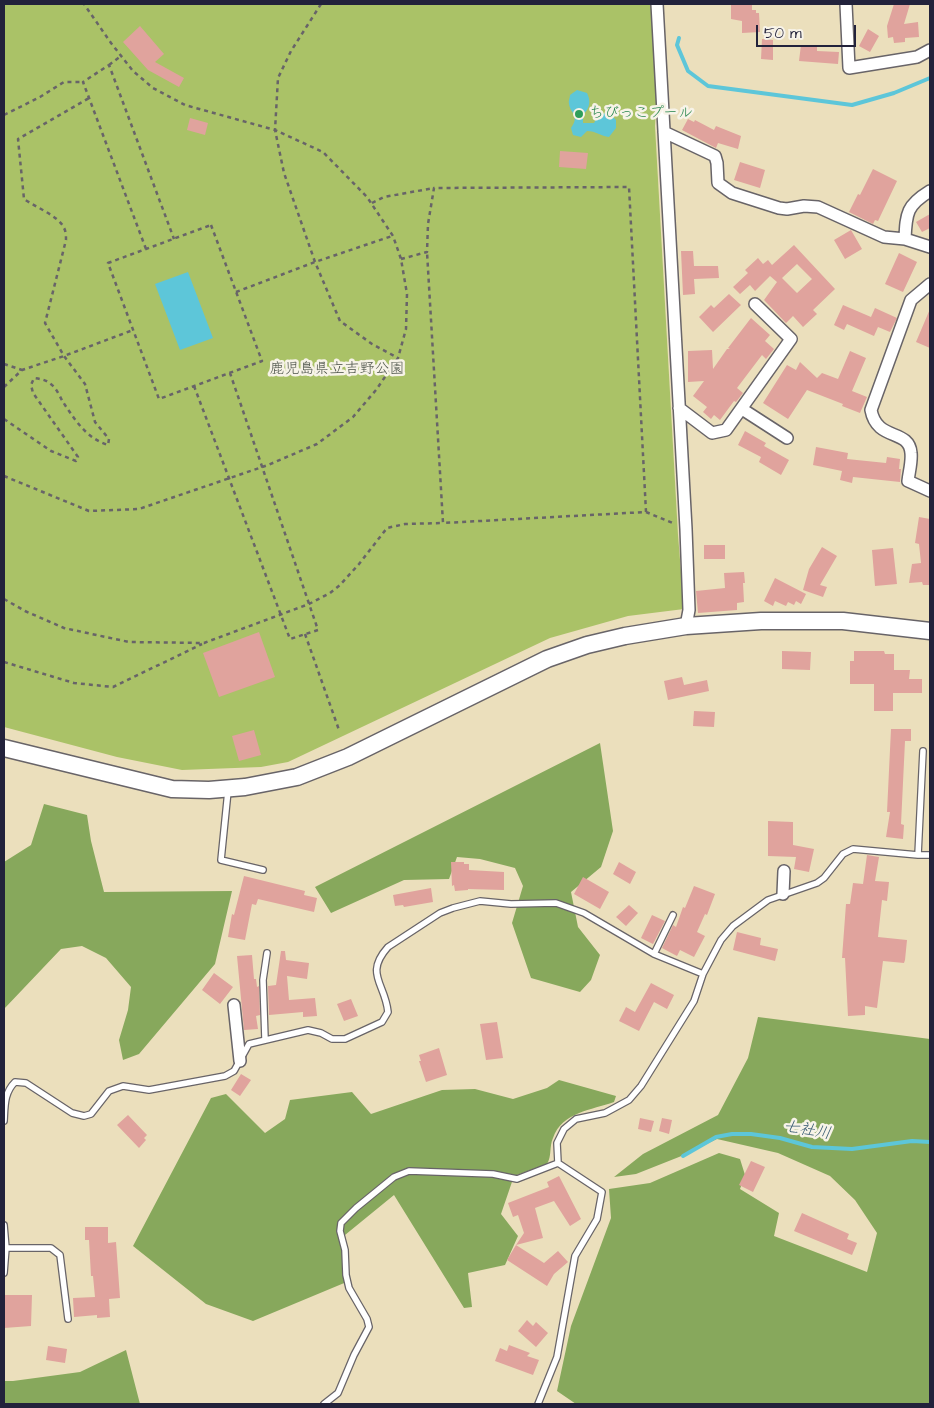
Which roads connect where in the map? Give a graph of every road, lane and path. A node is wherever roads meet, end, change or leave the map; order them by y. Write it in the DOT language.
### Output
graph roads {
  1 [pos="84,4"];
  2 [pos="321,4"];
  3 [pos="657,4"];
  4 [pos="846,4"];
  5 [pos="930,50"];
  6 [pos="121,56"];
  7 [pos="109,65"];
  8 [pos="83,82"];
  9 [pos="89,98"];
  10 [pos="4,115"];
  11 [pos="275,130"];
  12 [pos="664,132"];
  13 [pos="434,188"];
  14 [pos="930,191"];
  15 [pos="372,202"];
  16 [pos="393,236"];
  17 [pos="174,239"];
  18 [pos="905,239"];
  19 [pos="930,246"];
  20 [pos="146,249"];
  21 [pos="428,252"];
  22 [pos="401,258"];
  23 [pos="315,262"];
  24 [pos="930,284"];
  25 [pos="236,292"];
  26 [pos="755,304"];
  27 [pos="133,330"];
  28 [pos="64,356"];
  29 [pos="398,358"];
  30 [pos="4,364"];
  31 [pos="22,370"];
  32 [pos="230,373"];
  33 [pos="194,386"];
  34 [pos="4,387"];
  35 [pos="679,408"];
  36 [pos="742,408"];
  37 [pos="4,419"];
  38 [pos="787,438"];
  39 [pos="262,467"];
  40 [pos="4,476"];
  41 [pos="229,478"];
  42 [pos="930,491"];
  43 [pos="646,512"];
  44 [pos="443,524"];
  45 [pos="686,529"];
  46 [pos="4,599"];
  47 [pos="309,604"];
  48 [pos="280,614"];
  49 [pos="686,626"];
  50 [pos="930,631"];
  51 [pos="305,634"];
  52 [pos="204,643"];
  53 [pos="4,662"];
  54 [pos="339,730"];
  55 [pos="4,748"];
  56 [pos="923,751"];
  57 [pos="228,789"];
  58 [pos="918,855"];
  59 [pos="930,855"];
  60 [pos="263,870"];
  61 [pos="784,871"];
  62 [pos="783,894"];
  63 [pos="673,916"];
  64 [pos="267,953"];
  65 [pos="654,954"];
  66 [pos="703,974"];
  67 [pos="234,1005"];
  68 [pos="265,1039"];
  69 [pos="240,1061"];
  70 [pos="4,1121"];
  71 [pos="558,1162"];
  72 [pos="4,1225"];
  73 [pos="6,1248"];
  74 [pos="4,1273"];
  75 [pos="68,1319"];
  76 [pos="324,1404"];
  77 [pos="538,1404"];
  1 -- 6 [label="path"];
  2 -- 11 [label="path"];
  3 -- 12 [label="street"];
  4 -- 5 [label="street"];
  6 -- 7 [label="path"];
  6 -- 11 [label="path"];
  7 -- 8 [label="path"];
  7 -- 17 [label="path"];
  8 -- 9 [label="path"];
  8 -- 10 [label="path"];
  9 -- 20 [label="path"];
  9 -- 28 [label="path"];
  11 -- 15 [label="path"];
  11 -- 23 [label="path"];
  12 -- 18 [label="street"];
  12 -- 35 [label="street"];
  13 -- 15 [label="path"];
  13 -- 21 [label="path"];
  13 -- 43 [label="path"];
  14 -- 18 [label="street"];
  15 -- 16 [label="path"];
  16 -- 22 [label="path"];
  16 -- 23 [label="path"];
  17 -- 20 [label="path"];
  17 -- 25 [label="path"];
  18 -- 19 [label="street"];
  20 -- 27 [label="path"];
  21 -- 22 [label="path"];
  21 -- 44 [label="path"];
  22 -- 29 [label="path"];
  23 -- 25 [label="path"];
  23 -- 29 [label="path"];
  24 -- 42 [label="street"];
  25 -- 32 [label="path"];
  26 -- 36 [label="street"];
  27 -- 28 [label="path"];
  27 -- 33 [label="path"];
  28 -- 31 [label="path"];
  28 -- 37 [label="path"];
  29 -- 39 [label="path"];
  30 -- 31 [label="path"];
  31 -- 34 [label="path"];
  32 -- 33 [label="path"];
  32 -- 39 [label="path"];
  33 -- 41 [label="path"];
  35 -- 36 [label="street"];
  35 -- 45 [label="street"];
  36 -- 38 [label="street"];
  39 -- 41 [label="path"];
  39 -- 47 [label="path"];
  40 -- 41 [label="path"];
  41 -- 48 [label="path"];
  43 -- 44 [label="path"];
  43 -- 45 [label="path"];
  44 -- 47 [label="path"];
  45 -- 49 [label="street"];
  46 -- 52 [label="path"];
  47 -- 48 [label="path"];
  47 -- 51 [label="path"];
  48 -- 51 [label="path"];
  48 -- 52 [label="path"];
  49 -- 50 [label="street"];
  49 -- 57 [label="street"];
  51 -- 54 [label="path"];
  52 -- 53 [label="path"];
  55 -- 57 [label="street"];
  56 -- 58 [label="lane"];
  57 -- 60 [label="lane"];
  58 -- 59 [label="lane"];
  58 -- 62 [label="lane"];
  61 -- 62 [label="street"];
  62 -- 66 [label="lane"];
  63 -- 65 [label="lane"];
  64 -- 68 [label="lane"];
  65 -- 66 [label="lane"];
  65 -- 68 [label="lane"];
  66 -- 71 [label="lane"];
  67 -- 69 [label="street"];
  68 -- 69 [label="lane"];
  69 -- 70 [label="lane"];
  71 -- 76 [label="lane"];
  71 -- 77 [label="lane"];
  72 -- 73 [label="lane"];
  73 -- 74 [label="lane"];
  73 -- 75 [label="lane"];
}
